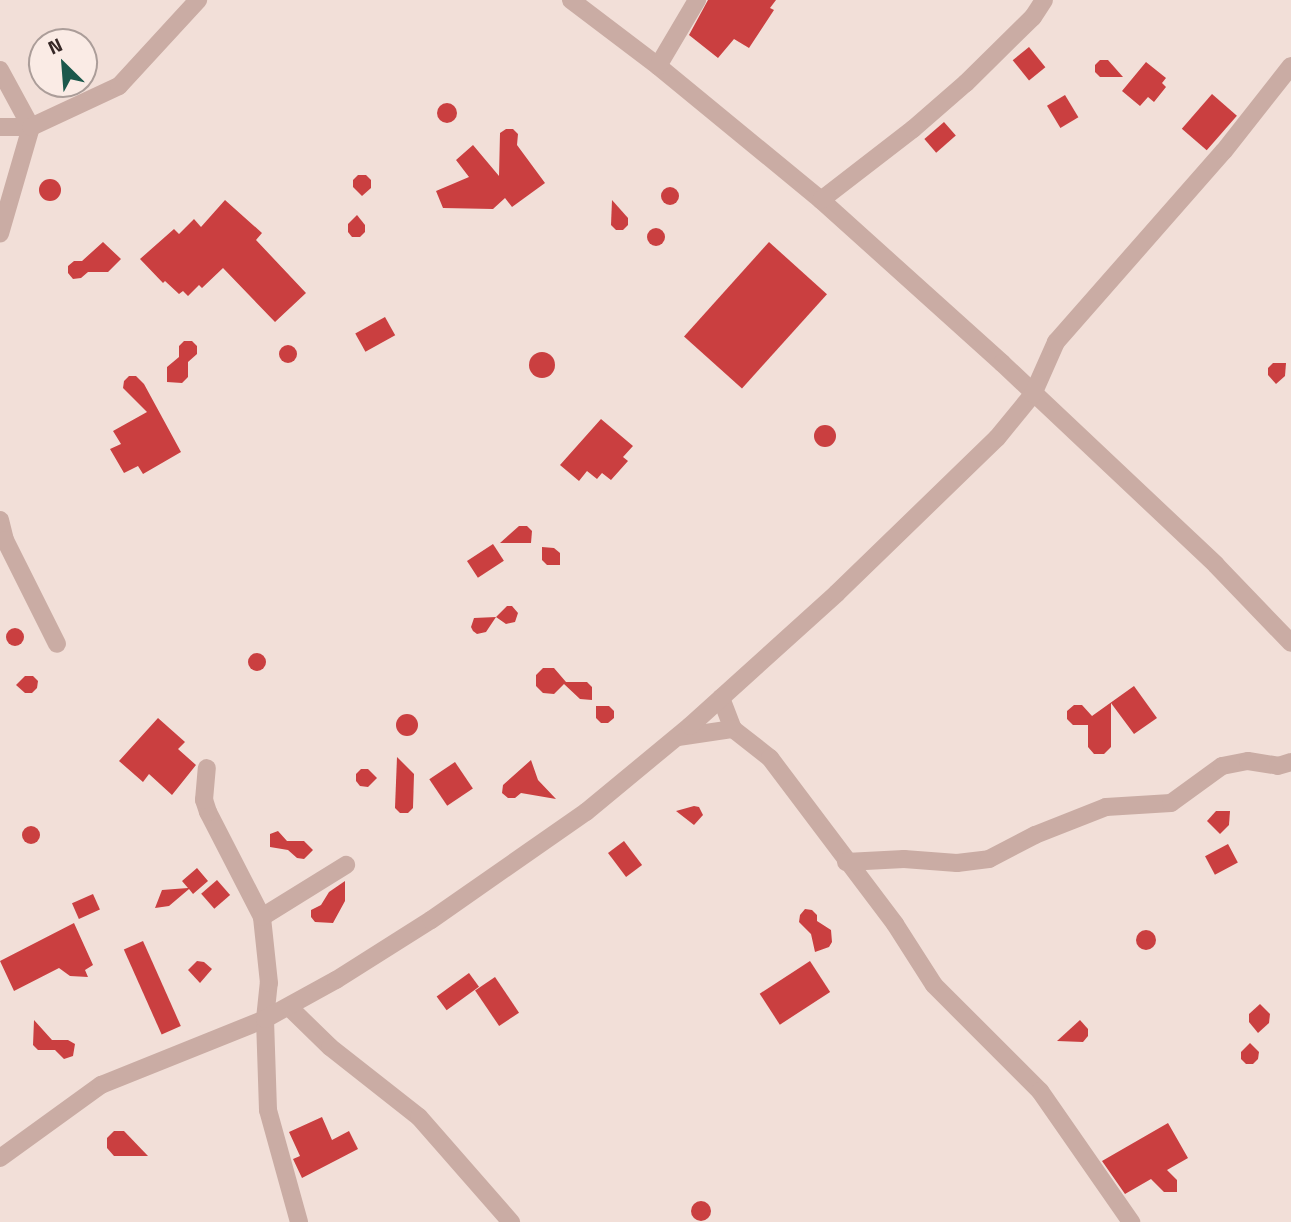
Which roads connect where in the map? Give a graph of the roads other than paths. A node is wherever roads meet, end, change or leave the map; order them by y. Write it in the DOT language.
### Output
graph roads {
  1 [pos="198,0"];
  2 [pos="571,0"];
  3 [pos="697,0"];
  4 [pos="1044,0"];
  5 [pos="658,66"];
  6 [pos="1291,66"];
  7 [pos="0,70"];
  8 [pos="0,127"];
  9 [pos="31,127"];
  10 [pos="821,200"];
  11 [pos="0,234"];
  12 [pos="1033,394"];
  13 [pos="0,520"];
  14 [pos="1291,643"];
  15 [pos="57,645"];
  16 [pos="721,698"];
  17 [pos="733,729"];
  18 [pos="678,737"];
  19 [pos="1291,762"];
  20 [pos="207,768"];
  21 [pos="846,862"];
  22 [pos="346,865"];
  23 [pos="262,918"];
  24 [pos="269,983"];
  25 [pos="293,1004"];
  26 [pos="265,1018"];
  27 [pos="0,1158"];
  28 [pos="299,1222"];
  29 [pos="510,1222"];
  30 [pos="1131,1222"];
  1 -- 9 [label="street"];
  2 -- 5 [label="street"];
  3 -- 5 [label="street"];
  4 -- 10 [label="street"];
  5 -- 10 [label="street"];
  6 -- 12 [label="street"];
  7 -- 9 [label="street"];
  8 -- 9 [label="street"];
  9 -- 11 [label="street"];
  10 -- 12 [label="street"];
  12 -- 14 [label="street"];
  12 -- 16 [label="street"];
  13 -- 15 [label="street"];
  16 -- 17 [label="street"];
  16 -- 18 [label="street"];
  17 -- 18 [label="street"];
  17 -- 21 [label="street"];
  18 -- 25 [label="street"];
  19 -- 21 [label="street"];
  20 -- 23 [label="street"];
  21 -- 30 [label="street"];
  22 -- 23 [label="street"];
  23 -- 24 [label="street"];
  24 -- 25 [label="street"];
  24 -- 26 [label="street"];
  25 -- 26 [label="street"];
  25 -- 29 [label="street"];
  26 -- 27 [label="street"];
  26 -- 28 [label="street"];
}
